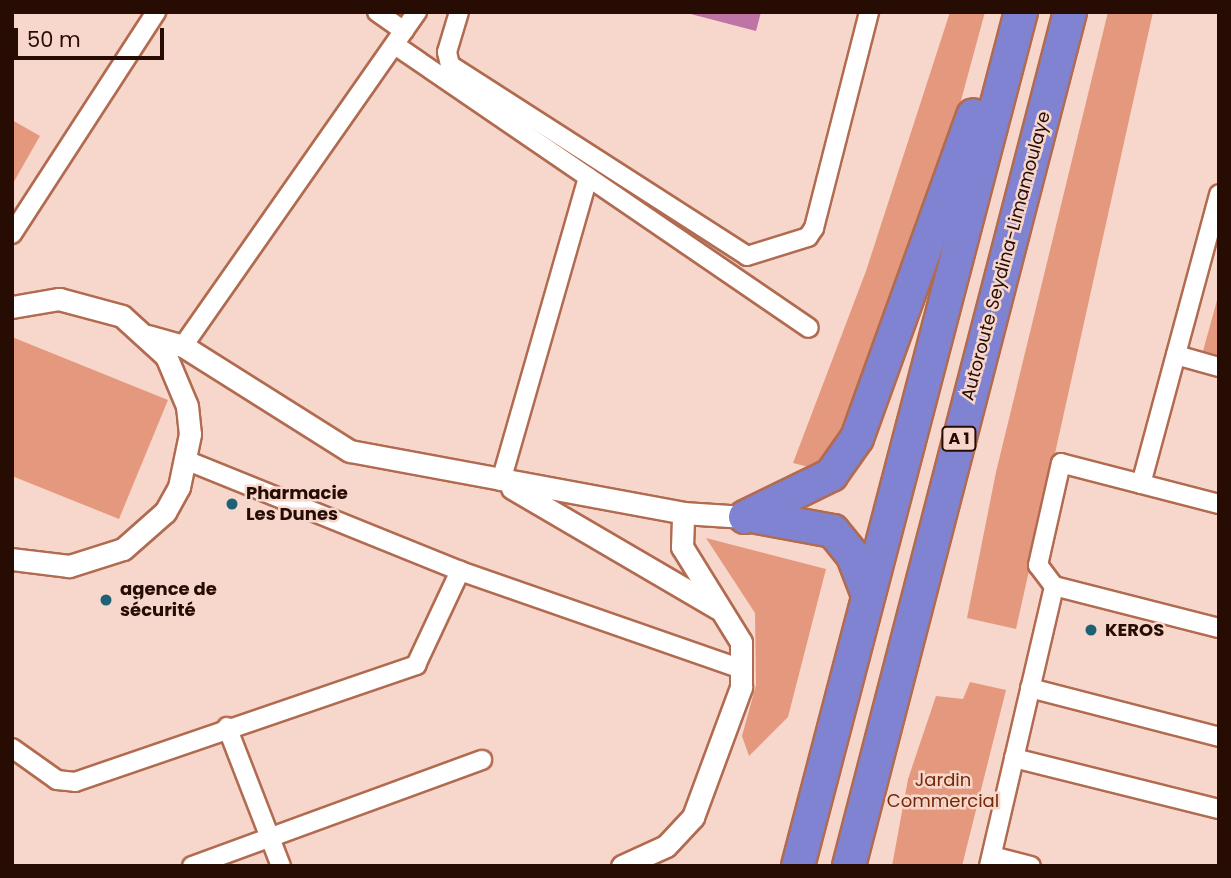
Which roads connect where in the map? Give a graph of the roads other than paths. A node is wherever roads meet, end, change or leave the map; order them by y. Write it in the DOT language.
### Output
graph roads {
  1 [pos="156,12"];
  2 [pos="377,12"];
  3 [pos="417,12"];
  4 [pos="459,12"];
  5 [pos="869,12"];
  6 [pos="1013,12"];
  7 [pos="1021,12"];
  8 [pos="1070,12"];
  9 [pos="400,38"];
  10 [pos="588,177"];
  11 [pos="1219,194"];
  12 [pos="12,234"];
  13 [pos="17,301"];
  14 [pos="809,328"];
  15 [pos="148,336"];
  16 [pos="183,346"];
  17 [pos="1176,355"];
  18 [pos="1219,367"];
  19 [pos="187,461"];
  20 [pos="501,481"];
  21 [pos="1142,484"];
  22 [pos="1219,505"];
  23 [pos="683,513"];
  24 [pos="745,517"];
  25 [pos="12,559"];
  26 [pos="460,571"];
  27 [pos="1054,586"];
  28 [pos="867,592"];
  29 [pos="722,611"];
  30 [pos="1219,628"];
  31 [pos="743,669"];
  32 [pos="1030,688"];
  33 [pos="227,726"];
  34 [pos="834,726"];
  35 [pos="1219,737"];
  36 [pos="12,748"];
  37 [pos="1014,758"];
  38 [pos="482,760"];
  39 [pos="1219,809"];
  40 [pos="271,839"];
  41 [pos="991,861"];
  42 [pos="192,866"];
  43 [pos="281,866"];
  44 [pos="622,866"];
  45 [pos="777,866"];
  46 [pos="797,866"];
  47 [pos="849,866"];
  48 [pos="1031,866"];
  1 -- 12 [label="street"];
  2 -- 9 [label="street"];
  3 -- 9 [label="street"];
  4 -- 5 [label="street"];
  6 -- 24 [label="highway"];
  7 -- 28 [label="highway"];
  8 -- 47 [label="highway, Autoroute Seydina-Limamoulaye / A 1"];
  9 -- 10 [label="street"];
  9 -- 16 [label="street"];
  10 -- 14 [label="street"];
  10 -- 20 [label="street"];
  11 -- 17 [label="street"];
  13 -- 15 [label="street"];
  15 -- 16 [label="street"];
  15 -- 19 [label="street"];
  16 -- 20 [label="street"];
  17 -- 18 [label="street"];
  17 -- 21 [label="street"];
  19 -- 25 [label="street"];
  19 -- 26 [label="street"];
  20 -- 23 [label="street"];
  20 -- 29 [label="street"];
  21 -- 22 [label="street"];
  21 -- 27 [label="street"];
  23 -- 24 [label="street"];
  23 -- 29 [label="street"];
  24 -- 28 [label="highway"];
  26 -- 31 [label="street"];
  26 -- 33 [label="street"];
  27 -- 30 [label="street"];
  27 -- 32 [label="street"];
  28 -- 34 [label="highway"];
  29 -- 31 [label="street"];
  31 -- 44 [label="street"];
  32 -- 35 [label="street"];
  32 -- 37 [label="street"];
  33 -- 36 [label="street"];
  33 -- 40 [label="street"];
  34 -- 45 [label="highway"];
  34 -- 46 [label="highway"];
  37 -- 39 [label="street"];
  37 -- 41 [label="street"];
  38 -- 40 [label="street"];
  40 -- 42 [label="street"];
  40 -- 43 [label="street"];
  41 -- 48 [label="street"];
}
